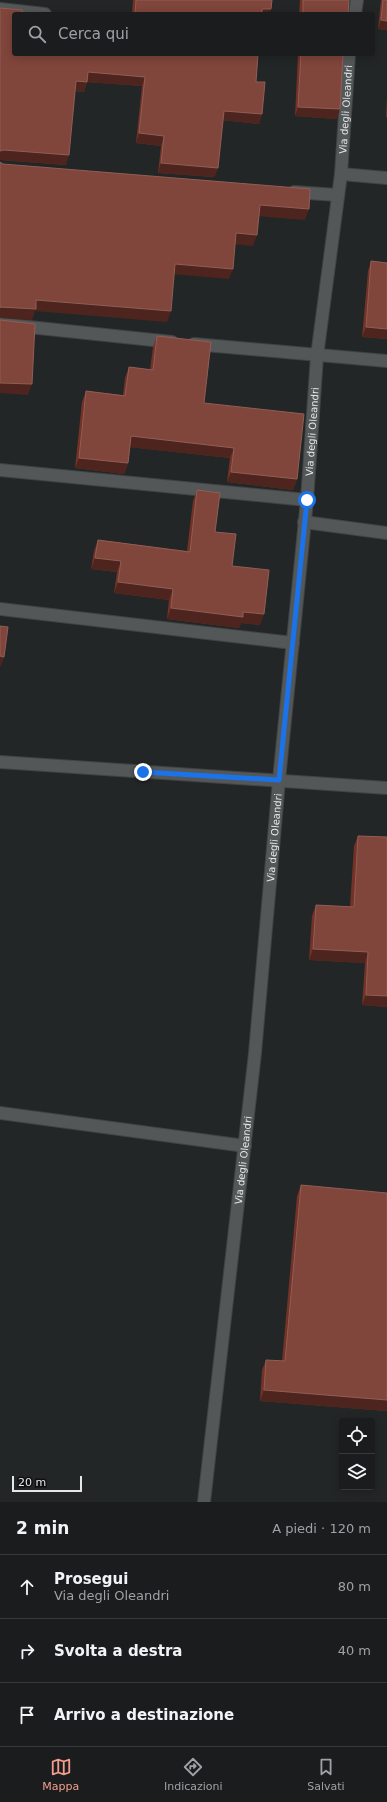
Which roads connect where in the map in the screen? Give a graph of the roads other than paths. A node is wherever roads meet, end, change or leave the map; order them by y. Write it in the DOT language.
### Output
graph roads {
  1 [pos="357,0"];
  2 [pos="0,10"];
  3 [pos="22,12"];
  4 [pos="355,12"];
  5 [pos="349,56"];
  6 [pos="341,174"];
  7 [pos="387,178"];
  8 [pos="282,191"];
  9 [pos="337,195"];
  10 [pos="0,324"];
  11 [pos="317,356"];
  12 [pos="387,361"];
  13 [pos="0,470"];
  14 [pos="307,500"];
  15 [pos="304,522"];
  16 [pos="387,533"];
  17 [pos="0,609"];
  18 [pos="294,643"];
  19 [pos="0,762"];
  20 [pos="279,780"];
  21 [pos="387,788"];
  22 [pos="0,1113"];
  23 [pos="245,1146"];
  24 [pos="204,1502"];
  1 -- 4 [label="street"];
  2 -- 3 [label="street"];
  5 -- 6 [label="street, Via degli Oleandri"];
  6 -- 7 [label="street"];
  6 -- 9 [label="street, Via degli Oleandri"];
  8 -- 9 [label="street"];
  9 -- 11 [label="street, Via degli Oleandri"];
  10 -- 11 [label="street"];
  11 -- 12 [label="street"];
  11 -- 14 [label="street, Via degli Oleandri"];
  13 -- 14 [label="street"];
  14 -- 15 [label="street, Via degli Oleandri"];
  15 -- 16 [label="street"];
  15 -- 18 [label="street, Via degli Oleandri"];
  17 -- 18 [label="street"];
  18 -- 20 [label="street, Via degli Oleandri"];
  19 -- 20 [label="street"];
  20 -- 21 [label="street"];
  20 -- 23 [label="street, Via degli Oleandri"];
  22 -- 23 [label="street"];
  23 -- 24 [label="street, Via degli Oleandri"];
}
